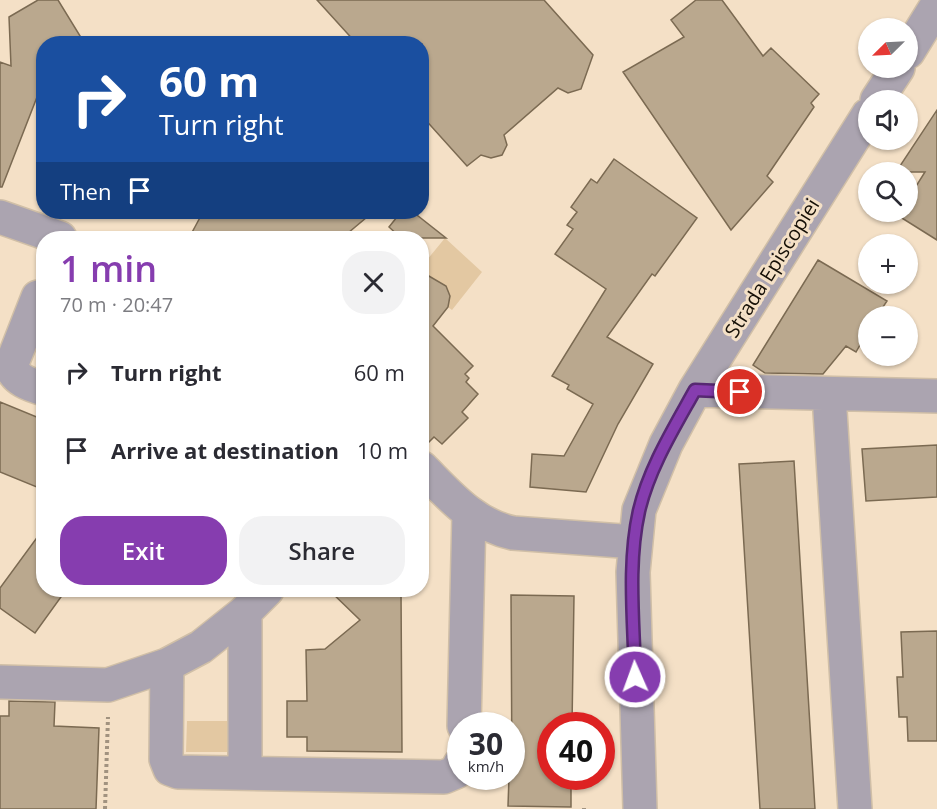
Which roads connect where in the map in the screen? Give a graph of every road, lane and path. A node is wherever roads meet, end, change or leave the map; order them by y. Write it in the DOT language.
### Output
graph roads {
  1 [pos="937,5"];
  2 [pos="918,36"];
  3 [pos="858,131"];
  4 [pos="0,217"];
  5 [pos="40,231"];
  6 [pos="36,302"];
  7 [pos="36,386"];
  8 [pos="695,390"];
  9 [pos="829,395"];
  10 [pos="937,396"];
  11 [pos="429,475"];
  12 [pos="469,513"];
  13 [pos="635,542"];
  14 [pos="256,601"];
  15 [pos="166,665"];
  16 [pos="0,682"];
  17 [pos="108,685"];
  18 [pos="464,712"];
  19 [pos="245,772"];
  20 [pos="447,776"];
  21 [pos="105,809"];
  22 [pos="640,809"];
  23 [pos="855,809"];
  1 -- 2 [label="street"];
  3 -- 8 [label="street, Strada Episcopiei"];
  4 -- 5 [label="street"];
  6 -- 7 [label="street"];
  8 -- 9 [label="street"];
  8 -- 13 [label="street, Strada Episcopiei"];
  9 -- 10 [label="street"];
  9 -- 23 [label="street"];
  11 -- 12 [label="street"];
  12 -- 13 [label="street"];
  12 -- 18 [label="street"];
  13 -- 22 [label="street, Strada Episcopiei"];
  14 -- 15 [label="street"];
  14 -- 19 [label="street"];
  15 -- 17 [label="street"];
  15 -- 19 [label="street"];
  16 -- 17 [label="street"];
  17 -- 21 [label="path"];
  19 -- 20 [label="street"];
}
